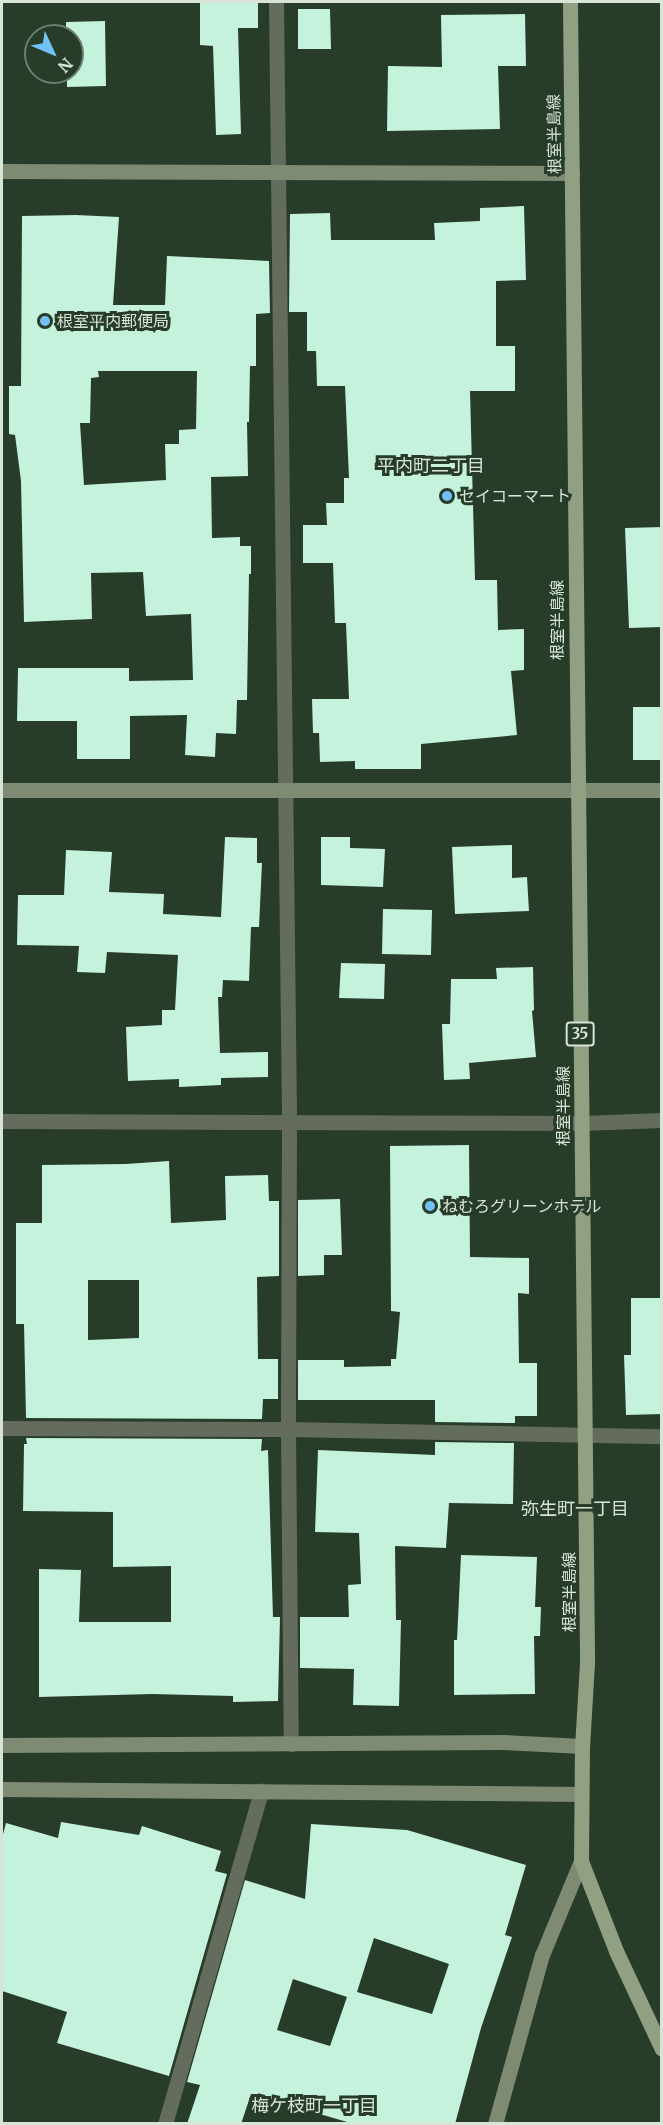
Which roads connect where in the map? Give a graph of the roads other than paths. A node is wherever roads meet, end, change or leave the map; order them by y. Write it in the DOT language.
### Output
graph roads {
  1 [pos="276,2"];
  2 [pos="570,2"];
  3 [pos="2,171"];
  4 [pos="276,171"];
  5 [pos="572,173"];
  6 [pos="2,790"];
  7 [pos="283,790"];
  8 [pos="662,790"];
  9 [pos="579,791"];
  10 [pos="662,1120"];
  11 [pos="2,1121"];
  12 [pos="289,1122"];
  13 [pos="581,1123"];
  14 [pos="2,1428"];
  15 [pos="288,1429"];
  16 [pos="585,1434"];
  17 [pos="662,1436"];
  18 [pos="291,1744"];
  19 [pos="2,1745"];
  20 [pos="582,1746"];
  21 [pos="2,1789"];
  22 [pos="261,1791"];
  23 [pos="581,1794"];
  24 [pos="581,1861"];
  25 [pos="662,2049"];
  26 [pos="165,2124"];
  27 [pos="495,2124"];
  1 -- 4 [label="street"];
  2 -- 5 [label="main road, 根室半島線 / 35"];
  3 -- 4 [label="street"];
  4 -- 5 [label="street"];
  4 -- 7 [label="street"];
  5 -- 9 [label="main road, 根室半島線 / 35"];
  6 -- 7 [label="street"];
  7 -- 9 [label="street"];
  7 -- 12 [label="street"];
  8 -- 9 [label="street"];
  9 -- 13 [label="main road, 根室半島線 / 35"];
  10 -- 13 [label="street"];
  11 -- 12 [label="street"];
  12 -- 13 [label="street"];
  12 -- 15 [label="street"];
  13 -- 16 [label="main road, 根室半島線 / 35"];
  14 -- 15 [label="street"];
  15 -- 16 [label="street"];
  15 -- 18 [label="street"];
  16 -- 17 [label="street"];
  16 -- 20 [label="main road, 根室半島線 / 35"];
  18 -- 19 [label="street"];
  18 -- 20 [label="street"];
  20 -- 23 [label="main road, 根室半島線 / 35"];
  21 -- 22 [label="street"];
  22 -- 23 [label="street"];
  22 -- 26 [label="street"];
  23 -- 24 [label="main road, 根室半島線 / 35"];
  24 -- 25 [label="main road, 根室半島線 / 35"];
  24 -- 27 [label="street"];
}
